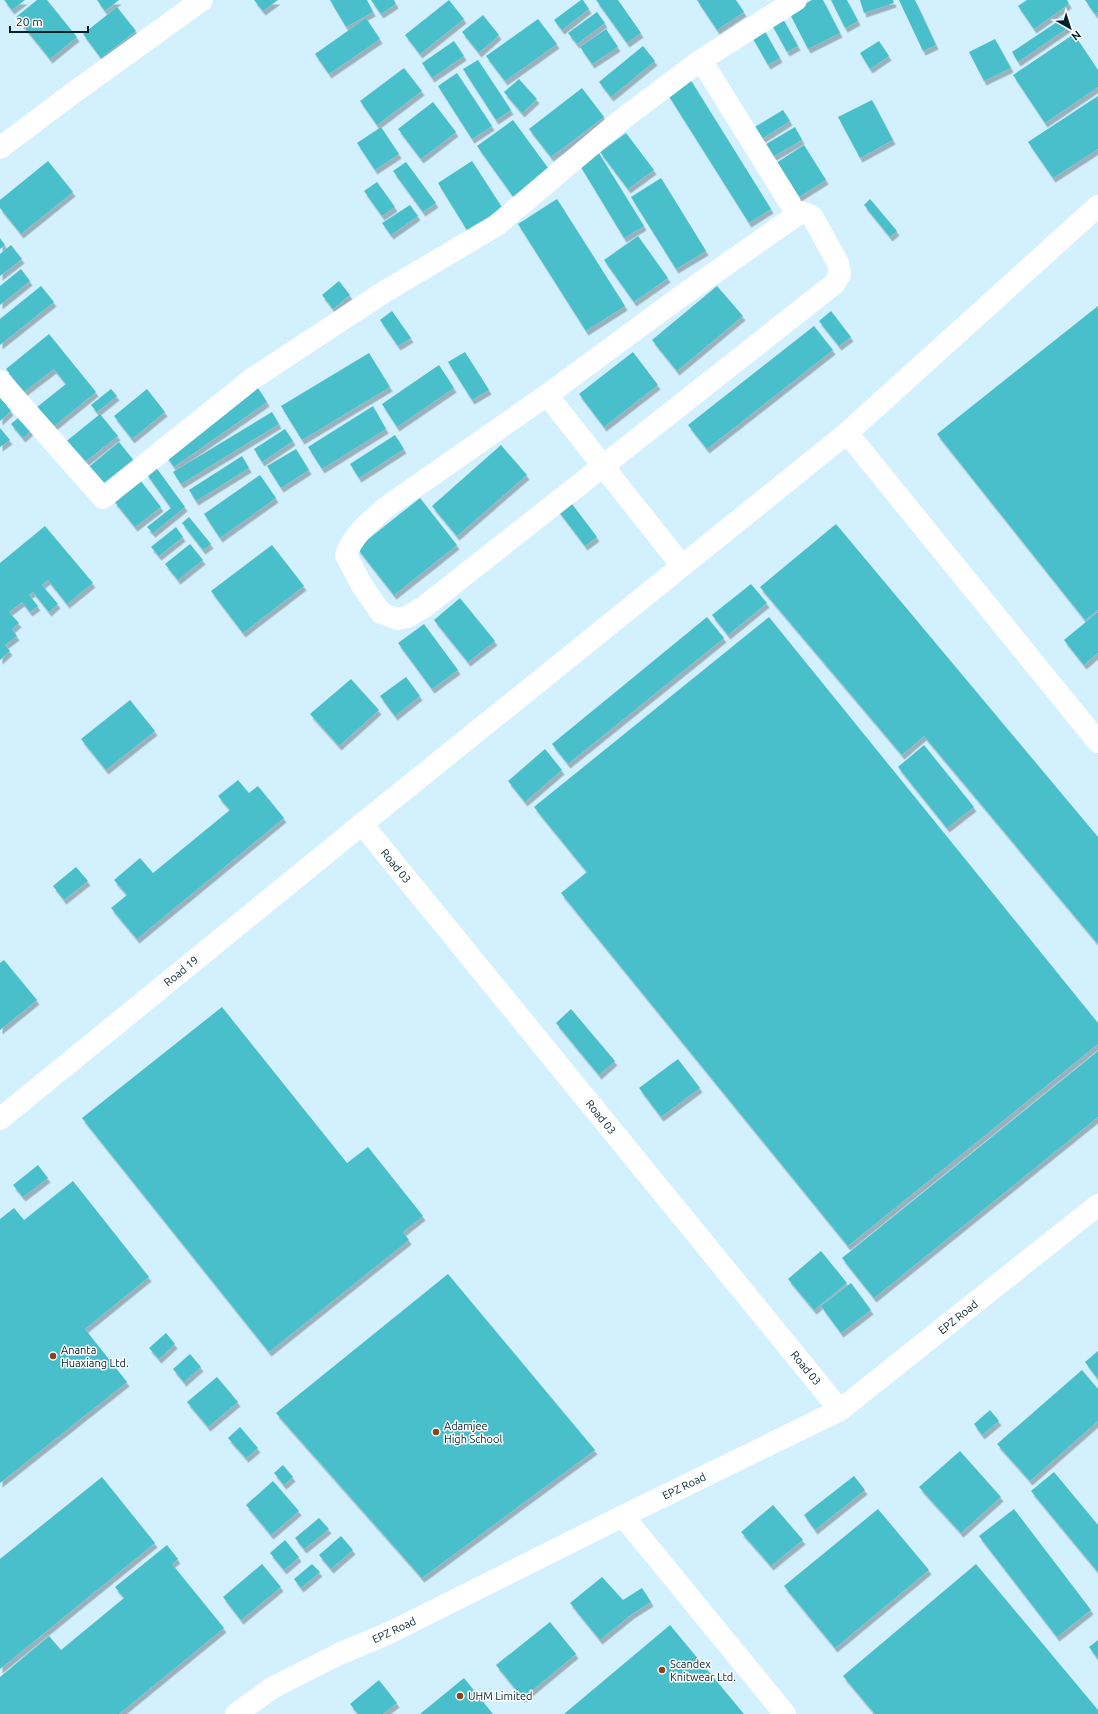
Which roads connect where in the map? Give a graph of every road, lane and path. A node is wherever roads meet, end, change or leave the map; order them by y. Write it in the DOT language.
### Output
graph roads {
  1 [pos="202,0"];
  2 [pos="796,0"];
  3 [pos="701,60"];
  4 [pos="0,148"];
  5 [pos="790,203"];
  6 [pos="1098,206"];
  7 [pos="0,381"];
  8 [pos="548,395"];
  9 [pos="847,433"];
  10 [pos="605,465"];
  11 [pos="682,566"];
  12 [pos="1098,742"];
  13 [pos="362,824"];
  14 [pos="0,1119"];
  15 [pos="1098,1205"];
  16 [pos="840,1410"];
  17 [pos="623,1516"];
  18 [pos="236,1714"];
  19 [pos="784,1714"];
  1 -- 4 [label="street"];
  2 -- 3 [label="street"];
  3 -- 5 [label="street"];
  3 -- 7 [label="street"];
  6 -- 9 [label="street, Road 19"];
  8 -- 10 [label="street"];
  8 -- 10 [label="street"];
  8 -- 10 [label="street"];
  9 -- 11 [label="street, Road 19"];
  9 -- 12 [label="street"];
  10 -- 11 [label="street"];
  11 -- 13 [label="street, Road 19"];
  13 -- 14 [label="street, Road 19"];
  13 -- 16 [label="street, Road 03"];
  15 -- 16 [label="street, EPZ Road"];
  16 -- 17 [label="street, EPZ Road"];
  17 -- 18 [label="street, EPZ Road"];
  17 -- 19 [label="street"];
}
